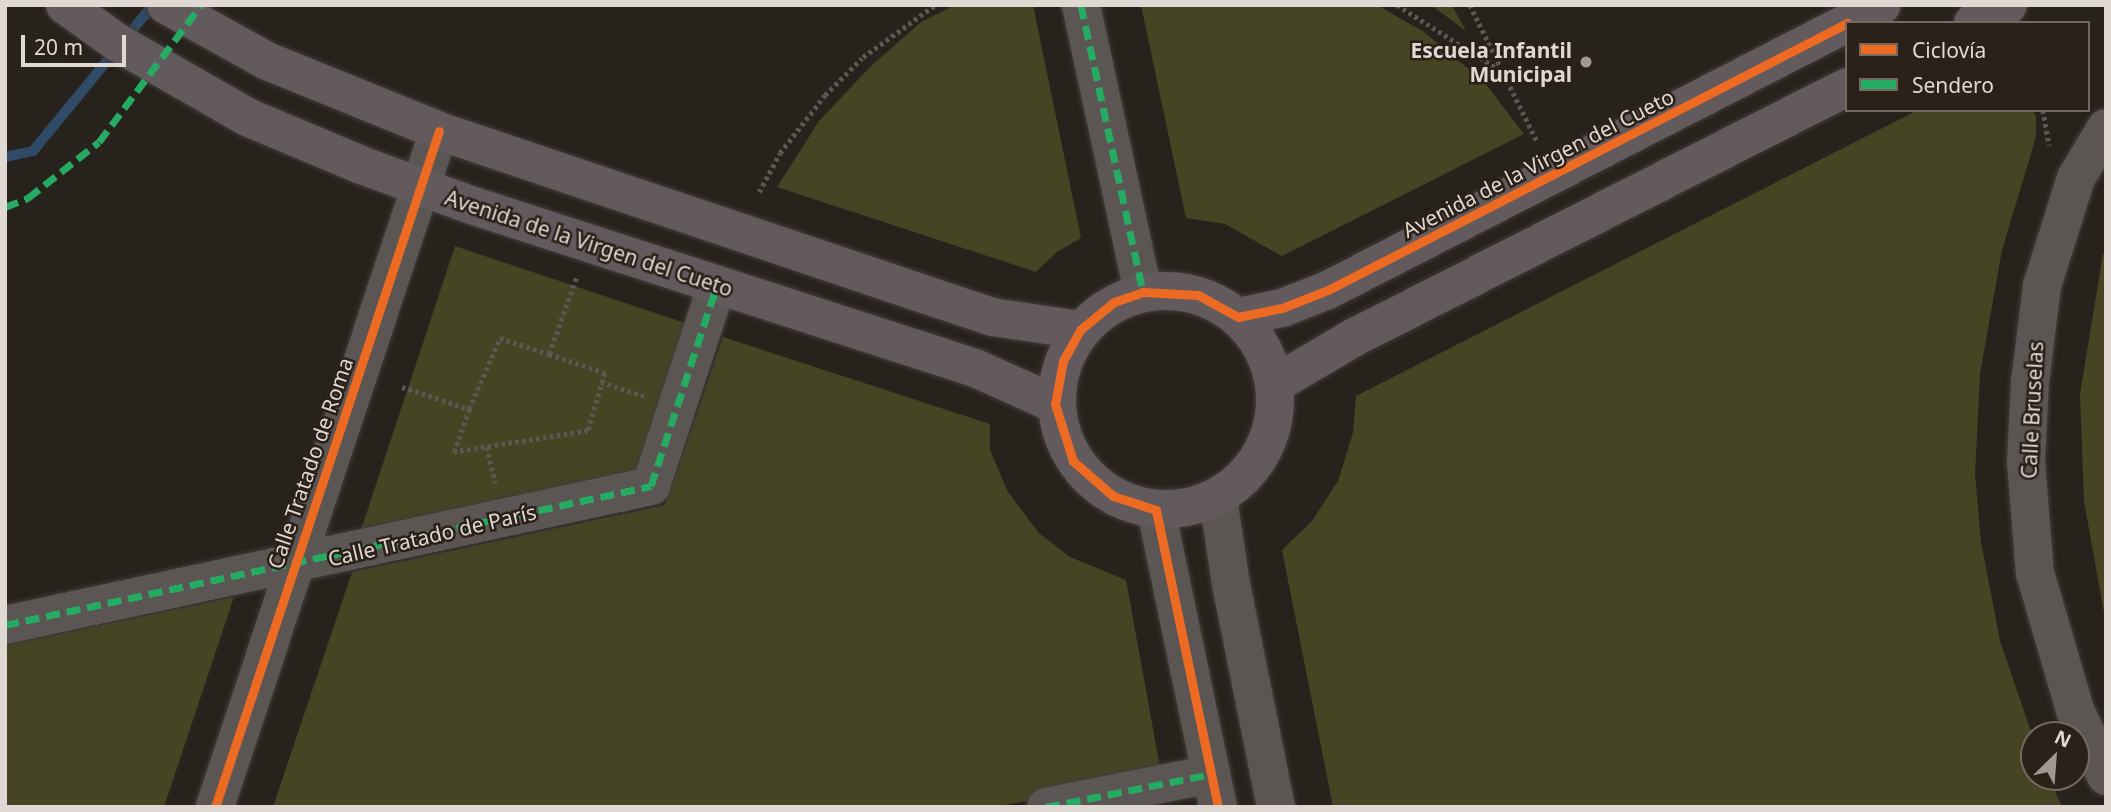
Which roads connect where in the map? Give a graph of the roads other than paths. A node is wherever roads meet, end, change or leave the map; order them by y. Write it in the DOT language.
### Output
graph roads {
  1 [pos="65,5"];
  2 [pos="166,5"];
  3 [pos="1082,5"];
  4 [pos="1882,5"];
  5 [pos="2008,5"];
  6 [pos="1851,21"];
  7 [pos="1977,21"];
  8 [pos="1845,24"];
  9 [pos="1845,88"];
  10 [pos="2106,128"];
  11 [pos="439,131"];
  12 [pos="421,188"];
  13 [pos="717,285"];
  14 [pos="1143,292"];
  15 [pos="1238,317"];
  16 [pos="1080,330"];
  17 [pos="1275,384"];
  18 [pos="1055,404"];
  19 [pos="1218,498"];
  20 [pos="1156,510"];
  21 [pos="295,565"];
  22 [pos="5,625"];
  23 [pos="2106,776"];
  24 [pos="1214,790"];
  25 [pos="215,807"];
  26 [pos="1046,807"];
  27 [pos="1276,807"];
  1 -- 12 [label="main road, Avenida de la Virgen del Cueto"];
  2 -- 11 [label="main road"];
  3 -- 14 [label="street"];
  4 -- 6 [label="main road, Avenida de la Virgen del Cueto"];
  5 -- 7 [label="main road"];
  8 -- 15 [label="main road, Avenida de la Virgen del Cueto"];
  9 -- 17 [label="main road"];
  10 -- 23 [label="street, Calle Bruselas"];
  11 -- 12 [label="street, Calle Tratado de Roma"];
  11 -- 16 [label="main road"];
  12 -- 13 [label="main road, Avenida de la Virgen del Cueto"];
  12 -- 21 [label="street, Calle Tratado de Roma"];
  13 -- 18 [label="main road, Avenida de la Virgen del Cueto"];
  13 -- 21 [label="street, Calle Tratado de París"];
  14 -- 15 [label="main road"];
  14 -- 16 [label="main road"];
  15 -- 17 [label="main road"];
  16 -- 18 [label="main road"];
  17 -- 19 [label="main road"];
  18 -- 20 [label="main road"];
  19 -- 20 [label="main road"];
  19 -- 27 [label="street"];
  20 -- 24 [label="street"];
  21 -- 22 [label="street, Calle Tratado de París"];
  21 -- 25 [label="street, Calle Tratado de Roma"];
  24 -- 26 [label="street"];
}
